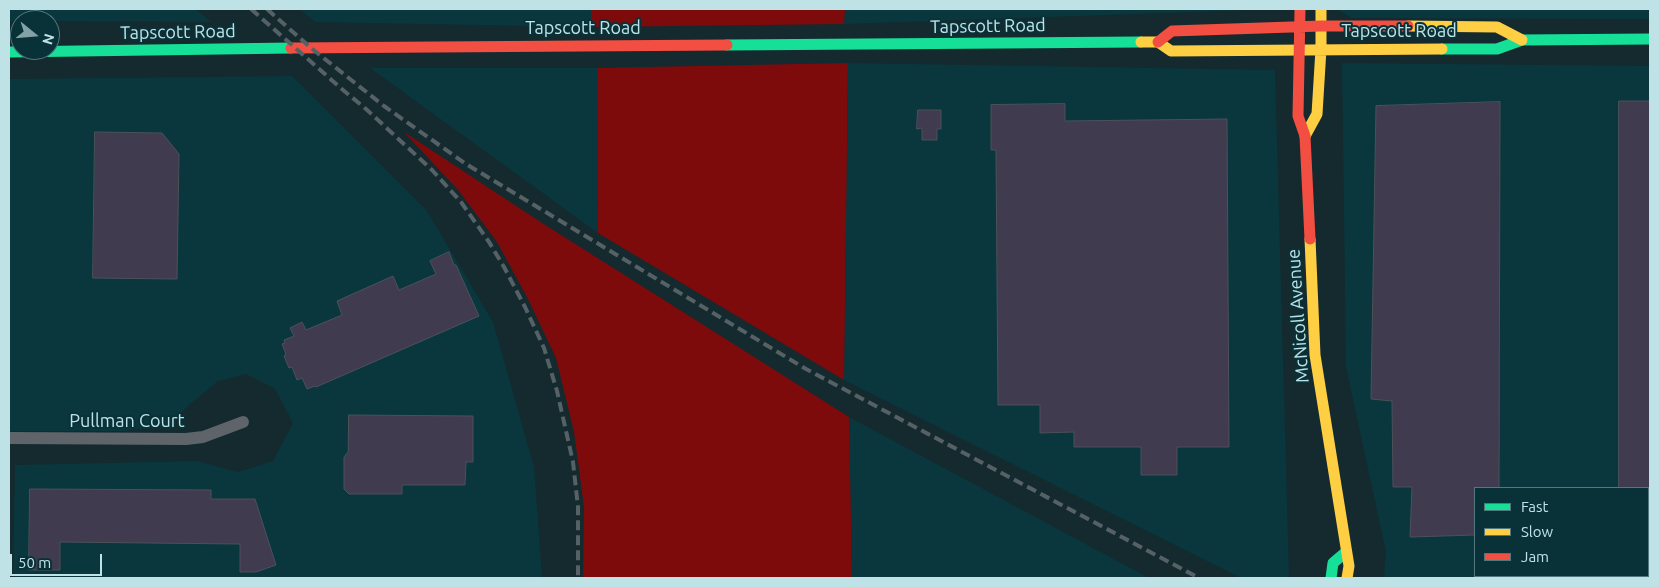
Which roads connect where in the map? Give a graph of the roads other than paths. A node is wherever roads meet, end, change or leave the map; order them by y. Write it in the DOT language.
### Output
graph roads {
  1 [pos="1300,9"];
  2 [pos="1321,9"];
  3 [pos="1301,26"];
  4 [pos="1321,26"];
  5 [pos="1522,40"];
  6 [pos="1650,40"];
  7 [pos="1158,42"];
  8 [pos="1321,49"];
  9 [pos="1300,50"];
  10 [pos="9,52"];
  11 [pos="1305,136"];
  12 [pos="243,422"];
  13 [pos="9,438"];
  14 [pos="1346,552"];
  15 [pos="1331,578"];
  16 [pos="1347,578"];
  1 -- 3 [label="street, McNicoll Avenue"];
  2 -- 4 [label="street"];
  3 -- 4 [label="street, Tapscott Road"];
  3 -- 7 [label="street, Tapscott Road"];
  3 -- 9 [label="street, McNicoll Avenue"];
  4 -- 5 [label="street, Tapscott Road"];
  4 -- 8 [label="street"];
  5 -- 6 [label="street, Tapscott Road"];
  5 -- 8 [label="street, Tapscott Road"];
  7 -- 9 [label="street, Tapscott Road"];
  7 -- 10 [label="street, Tapscott Road"];
  8 -- 9 [label="street, Tapscott Road"];
  8 -- 11 [label="street"];
  9 -- 11 [label="street, McNicoll Avenue"];
  11 -- 14 [label="street, McNicoll Avenue"];
  12 -- 13 [label="street, Pullman Court"];
  14 -- 15 [label="street"];
  14 -- 16 [label="street, McNicoll Avenue"];
}
